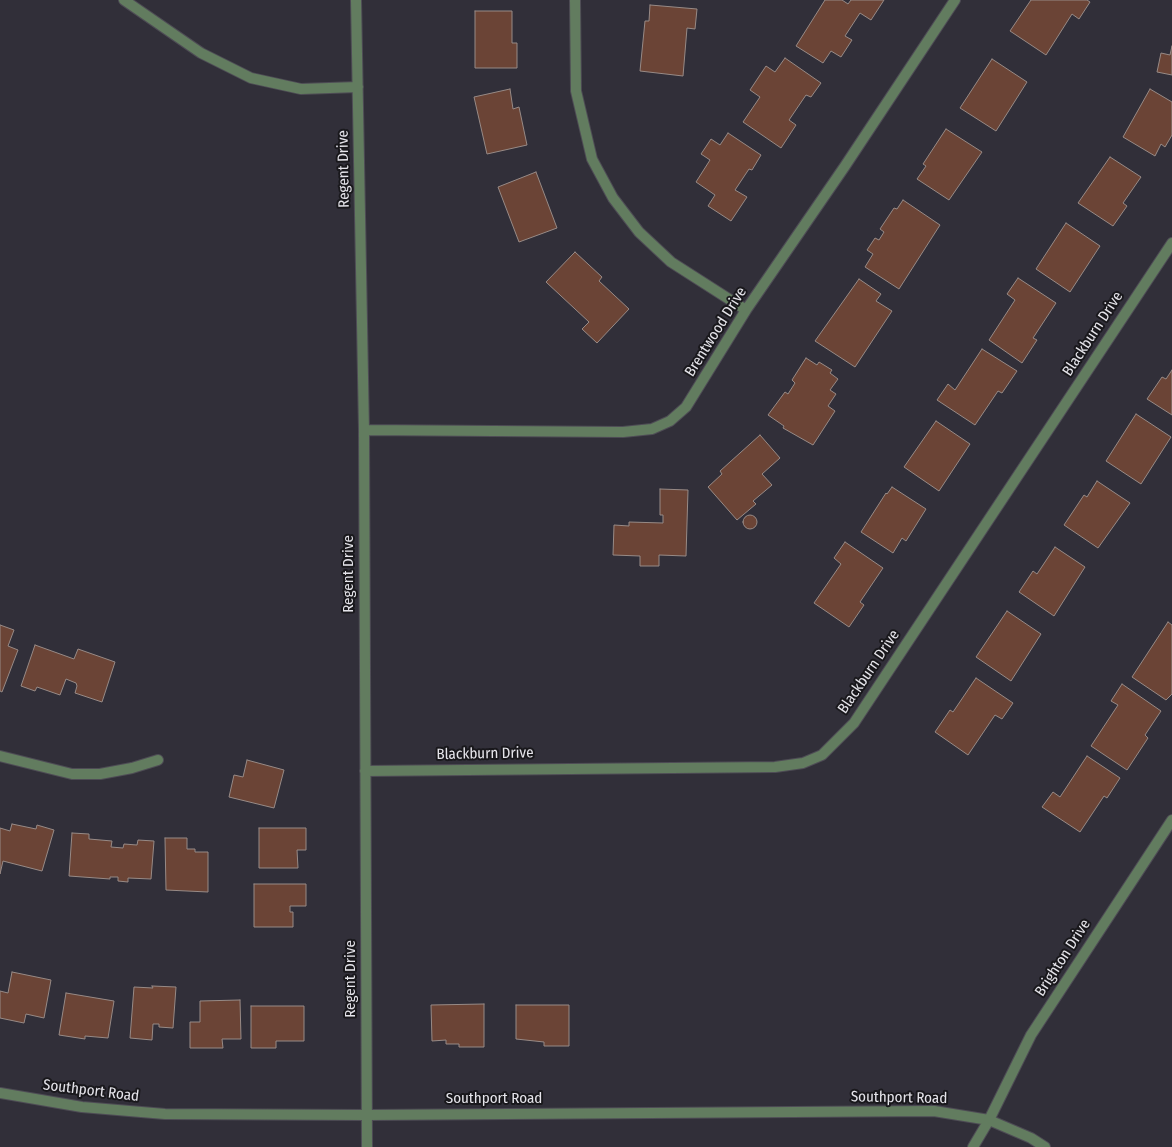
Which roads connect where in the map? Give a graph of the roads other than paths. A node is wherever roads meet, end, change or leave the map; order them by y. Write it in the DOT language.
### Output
graph roads {
  1 [pos="124,0"];
  2 [pos="356,0"];
  3 [pos="575,0"];
  4 [pos="955,0"];
  5 [pos="358,87"];
  6 [pos="1172,243"];
  7 [pos="746,310"];
  8 [pos="364,430"];
  9 [pos="0,756"];
  10 [pos="158,760"];
  11 [pos="365,771"];
  12 [pos="1172,820"];
  13 [pos="0,1092"];
  14 [pos="367,1115"];
  15 [pos="990,1120"];
  16 [pos="367,1147"];
  17 [pos="973,1147"];
  18 [pos="1045,1147"];
  1 -- 5 [label="street"];
  2 -- 5 [label="street, Regent Drive"];
  3 -- 7 [label="street"];
  4 -- 7 [label="street, Brentwood Drive"];
  5 -- 8 [label="street, Regent Drive"];
  6 -- 11 [label="street, Blackburn Drive"];
  7 -- 8 [label="street, Brentwood Drive"];
  8 -- 11 [label="street, Regent Drive"];
  9 -- 10 [label="street"];
  11 -- 14 [label="street, Regent Drive"];
  12 -- 15 [label="street, Brighton Drive"];
  13 -- 14 [label="street, Southport Road"];
  14 -- 15 [label="street, Southport Road"];
  14 -- 16 [label="street, Regent Drive"];
  15 -- 17 [label="street, Brighton Drive"];
  15 -- 18 [label="street, Southport Road"];
}
